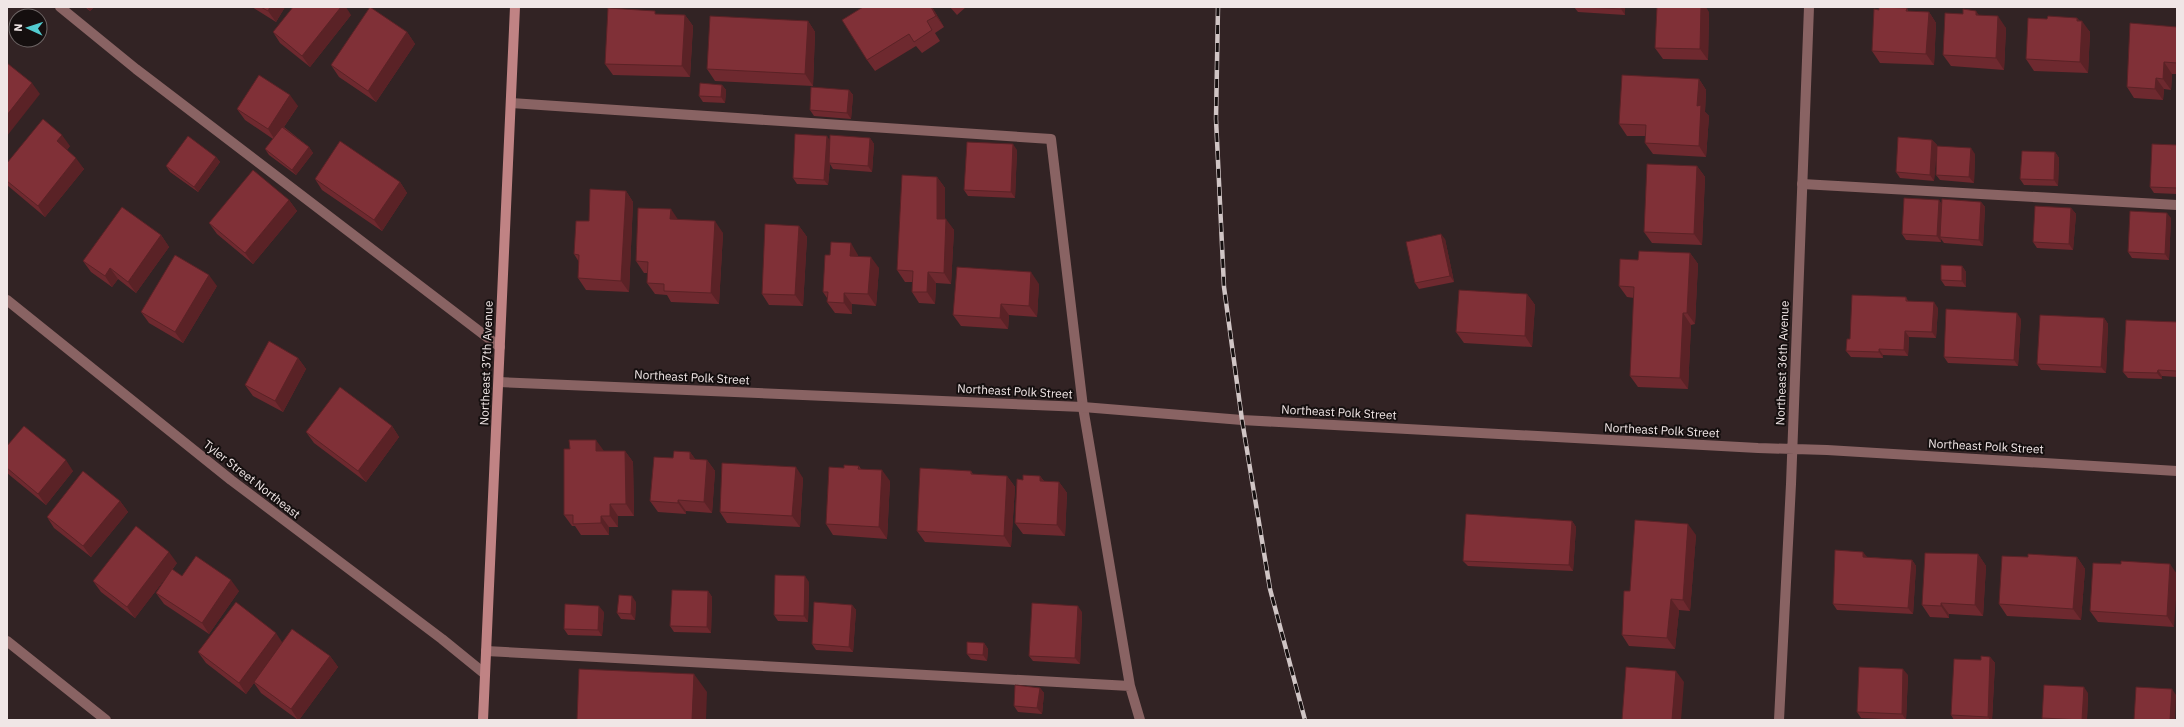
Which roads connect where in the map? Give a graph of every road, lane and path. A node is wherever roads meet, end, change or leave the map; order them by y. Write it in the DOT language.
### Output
graph roads {
  1 [pos="60,7"];
  2 [pos="515,7"];
  3 [pos="1809,7"];
  4 [pos="511,103"];
  5 [pos="1802,184"];
  6 [pos="2177,205"];
  7 [pos="7,300"];
  8 [pos="500,347"];
  9 [pos="499,382"];
  10 [pos="1083,407"];
  11 [pos="1792,449"];
  12 [pos="2177,471"];
  13 [pos="7,641"];
  14 [pos="486,651"];
  15 [pos="485,674"];
  16 [pos="1130,686"];
  17 [pos="106,720"];
  18 [pos="483,720"];
  19 [pos="1140,720"];
  20 [pos="1779,720"];
  1 -- 8 [label="street"];
  2 -- 4 [label="street, Northeast 37th Avenue"];
  3 -- 5 [label="street, Northeast 36th Avenue"];
  4 -- 8 [label="street, Northeast 37th Avenue"];
  4 -- 10 [label="street"];
  5 -- 6 [label="street"];
  5 -- 11 [label="street, Northeast 36th Avenue"];
  7 -- 15 [label="street, Tyler Street Northeast"];
  8 -- 9 [label="street, Northeast 37th Avenue"];
  9 -- 10 [label="street, Northeast Polk Street"];
  9 -- 14 [label="street, Northeast 37th Avenue"];
  10 -- 11 [label="street, Northeast Polk Street"];
  10 -- 16 [label="street"];
  11 -- 12 [label="street, Northeast Polk Street"];
  11 -- 20 [label="street, Northeast 36th Avenue"];
  13 -- 17 [label="street"];
  14 -- 15 [label="street, Northeast 37th Avenue"];
  14 -- 16 [label="street"];
  15 -- 18 [label="street, Northeast 37th Avenue"];
  16 -- 19 [label="street"];
}
